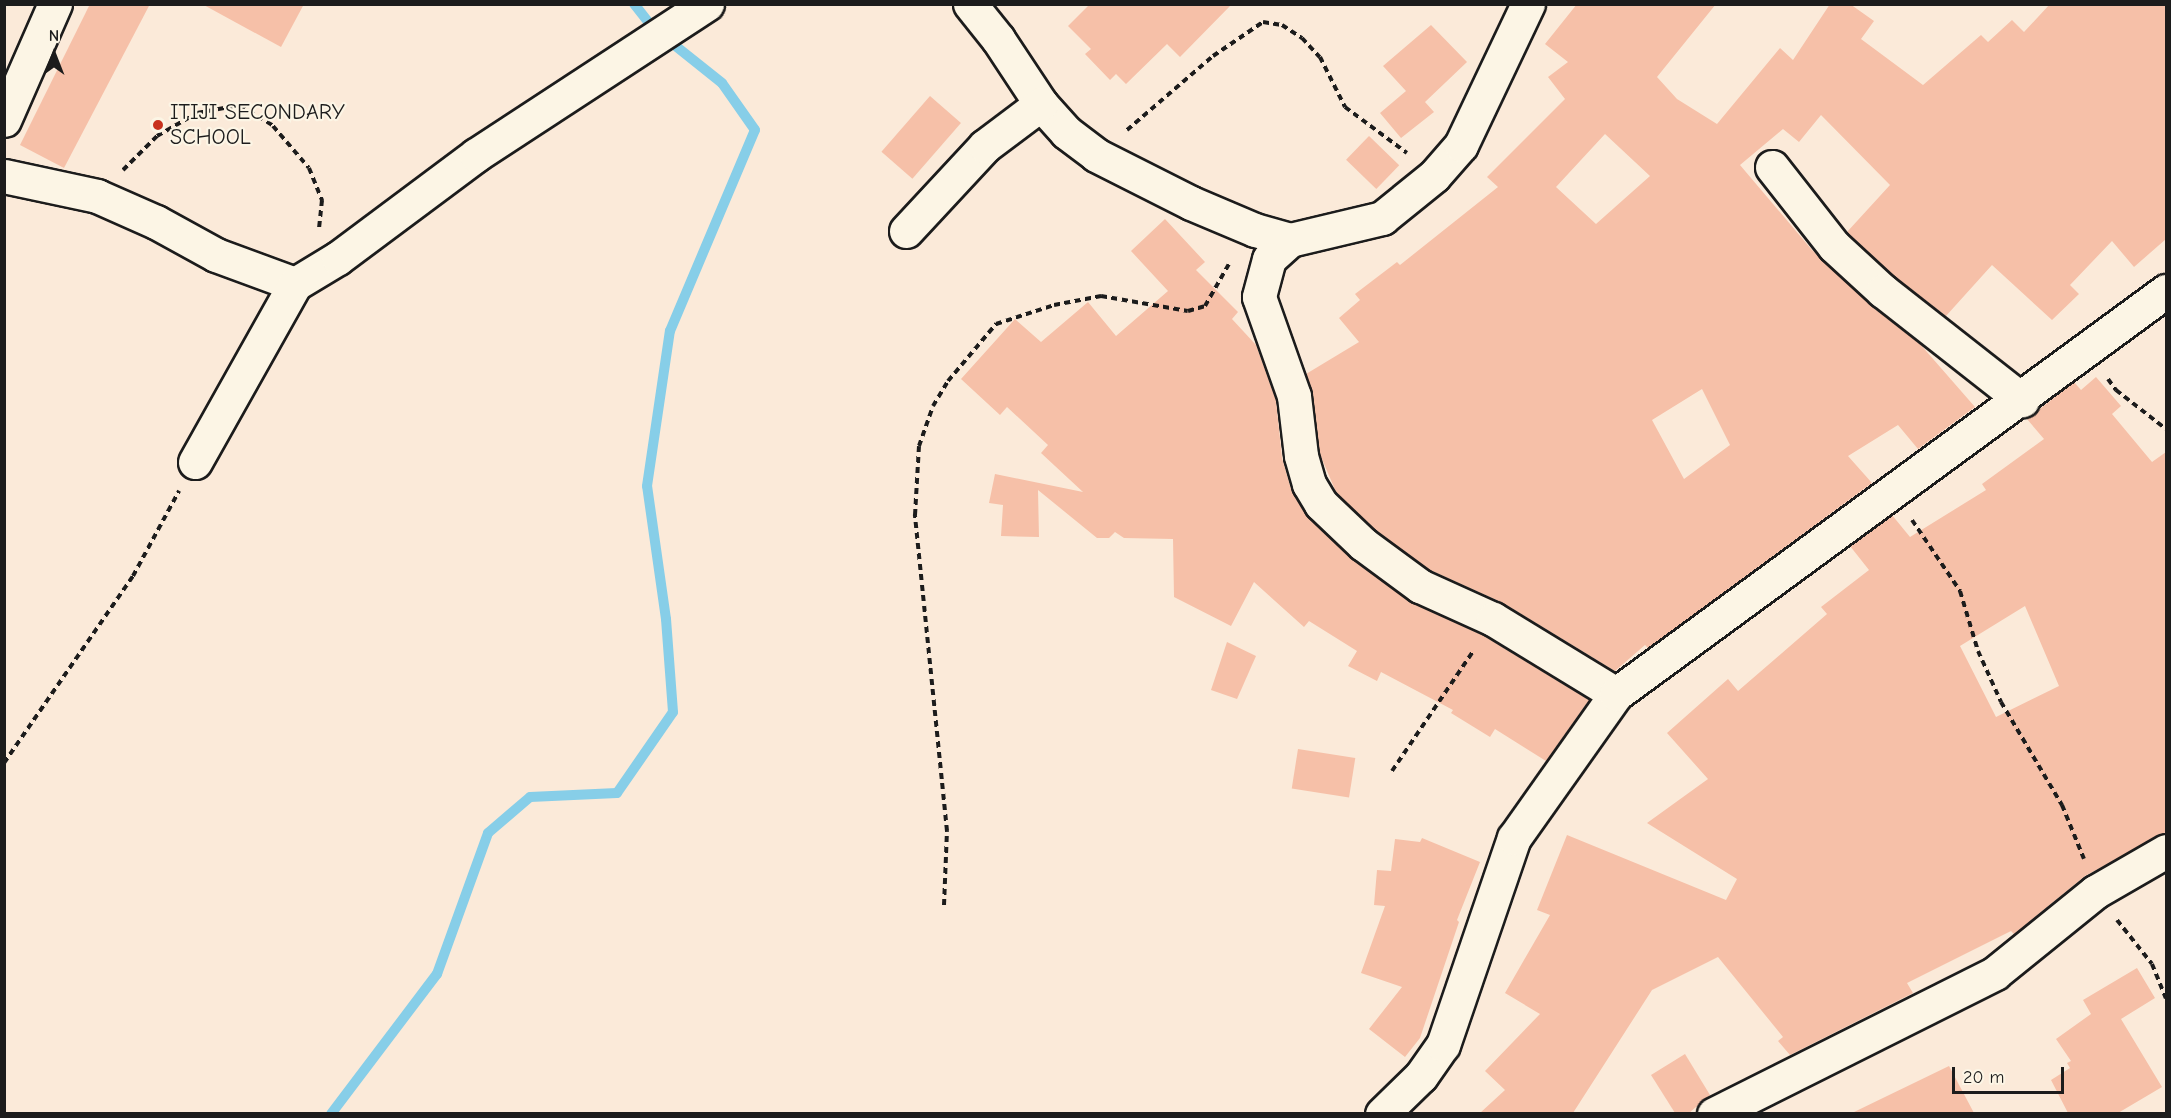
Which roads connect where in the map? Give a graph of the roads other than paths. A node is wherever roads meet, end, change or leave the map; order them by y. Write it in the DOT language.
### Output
graph roads {
  1 [pos="55,4"];
  2 [pos="970,4"];
  3 [pos="1528,4"];
  4 [pos="703,7"];
  5 [pos="1041,104"];
  6 [pos="4,120"];
  7 [pos="1772,167"];
  8 [pos="4,176"];
  9 [pos="906,231"];
  10 [pos="1290,240"];
  11 [pos="295,284"];
  12 [pos="2166,291"];
  13 [pos="2022,400"];
  14 [pos="195,462"];
  15 [pos="1616,694"];
  16 [pos="2166,851"];
  17 [pos="1382,1113"];
  18 [pos="1714,1113"];
  1 -- 6 [label="street"];
  2 -- 5 [label="street"];
  3 -- 10 [label="street"];
  4 -- 11 [label="street"];
  5 -- 9 [label="street"];
  5 -- 10 [label="street"];
  7 -- 13 [label="street"];
  8 -- 11 [label="street"];
  10 -- 15 [label="street"];
  11 -- 14 [label="street"];
  12 -- 13 [label="street"];
  13 -- 15 [label="street"];
  15 -- 17 [label="street"];
  16 -- 18 [label="street"];
}
